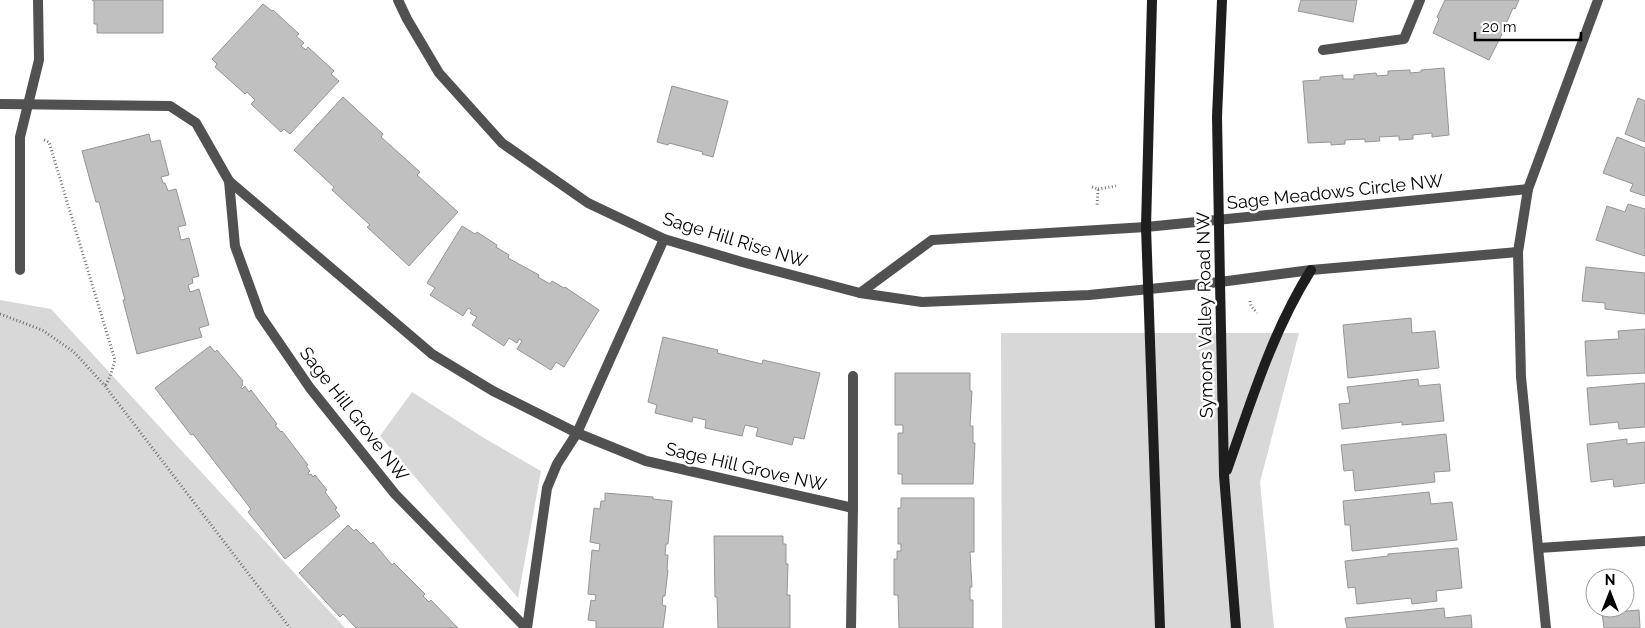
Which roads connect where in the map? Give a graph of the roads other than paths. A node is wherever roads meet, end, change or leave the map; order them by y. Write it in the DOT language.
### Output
graph roads {
  1 [pos="38,0"];
  2 [pos="398,0"];
  3 [pos="1152,0"];
  4 [pos="1222,0"];
  5 [pos="1420,0"];
  6 [pos="1598,0"];
  7 [pos="1322,50"];
  8 [pos="0,104"];
  9 [pos="28,104"];
  10 [pos="229,181"];
  11 [pos="1528,189"];
  12 [pos="1219,220"];
  13 [pos="1146,228"];
  14 [pos="664,239"];
  15 [pos="1518,252"];
  16 [pos="20,270"];
  17 [pos="1311,270"];
  18 [pos="1220,282"];
  19 [pos="1147,289"];
  20 [pos="860,293"];
  21 [pos="852,376"];
  22 [pos="577,433"];
  23 [pos="1224,475"];
  24 [pos="853,508"];
  25 [pos="1645,541"];
  26 [pos="1539,548"];
  27 [pos="527,628"];
  28 [pos="851,628"];
  29 [pos="1160,628"];
  30 [pos="1236,628"];
  31 [pos="1546,628"];
  1 -- 9 [label="street"];
  2 -- 14 [label="street, Sage Hill Rise NW"];
  3 -- 13 [label="main road"];
  4 -- 12 [label="main road, Symons Valley Road NW"];
  5 -- 7 [label="street"];
  6 -- 11 [label="street"];
  8 -- 9 [label="street, Sage Hill Grove NW"];
  9 -- 10 [label="street, Sage Hill Grove NW"];
  9 -- 16 [label="street"];
  10 -- 22 [label="street, Sage Hill Grove NW"];
  10 -- 27 [label="street, Sage Hill Grove NW"];
  11 -- 12 [label="street, Sage Meadows Circle NW"];
  11 -- 15 [label="street"];
  12 -- 13 [label="street, Sage Meadows Circle NW"];
  12 -- 18 [label="main road, Symons Valley Road NW"];
  13 -- 19 [label="main road"];
  13 -- 20 [label="street"];
  14 -- 20 [label="street, Sage Hill Rise NW"];
  14 -- 22 [label="street, Sage Hill Grove NW"];
  15 -- 17 [label="street"];
  15 -- 26 [label="street"];
  17 -- 18 [label="street"];
  17 -- 23 [label="main road"];
  18 -- 19 [label="street"];
  18 -- 23 [label="main road, Symons Valley Road NW"];
  19 -- 20 [label="street, Sage Hill Rise NW"];
  19 -- 29 [label="main road"];
  21 -- 24 [label="street, Sage Hill Grove NW"];
  22 -- 24 [label="street, Sage Hill Grove NW"];
  22 -- 27 [label="street, Sage Hill Grove NW"];
  23 -- 30 [label="main road, Symons Valley Road NW"];
  24 -- 28 [label="street, Sage Hill Grove NW"];
  25 -- 26 [label="street"];
  26 -- 31 [label="street"];
}
